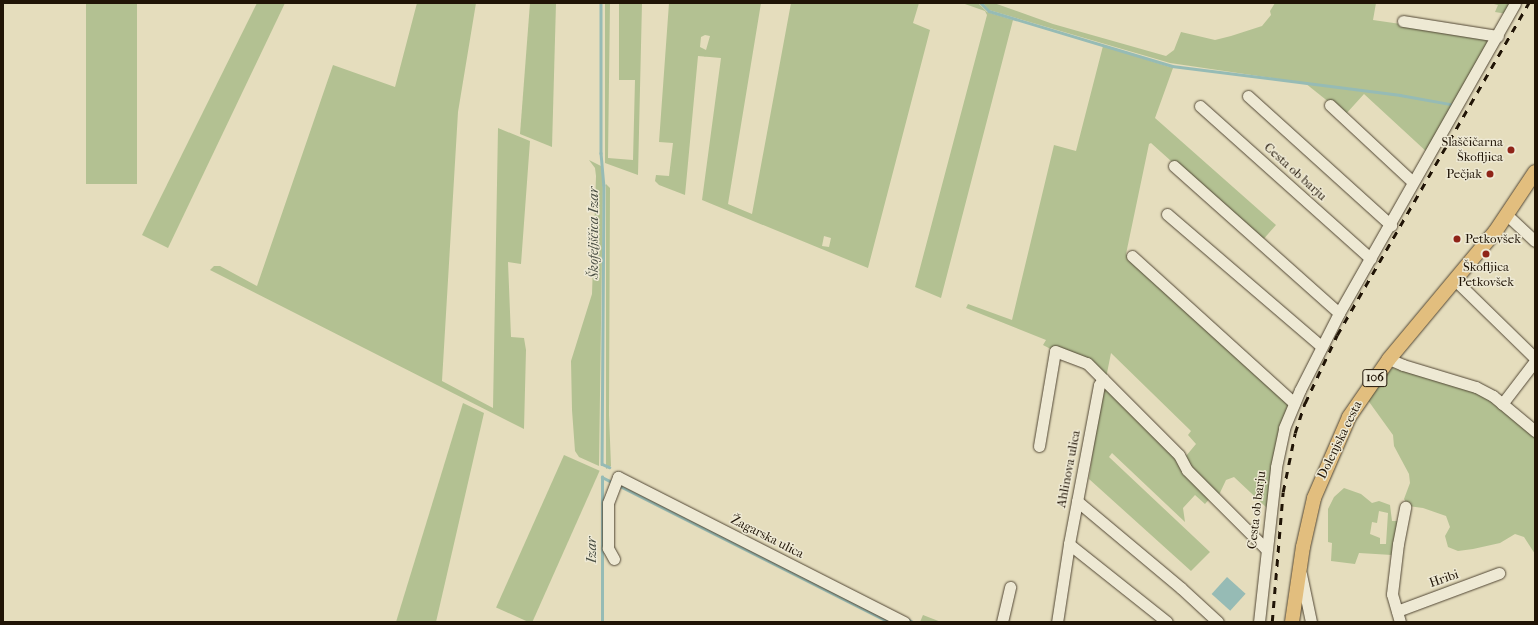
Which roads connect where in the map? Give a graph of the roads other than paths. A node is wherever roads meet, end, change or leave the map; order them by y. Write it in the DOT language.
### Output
graph roads {
  1 [pos="1515,3"];
  2 [pos="1403,21"];
  3 [pos="1498,36"];
  4 [pos="1248,96"];
  5 [pos="1330,105"];
  6 [pos="1200,106"];
  7 [pos="1174,166"];
  8 [pos="1535,172"];
  9 [pos="1413,182"];
  10 [pos="1167,214"];
  11 [pos="1507,215"];
  12 [pos="1391,224"];
  13 [pos="1535,241"];
  14 [pos="1132,256"];
  15 [pos="1371,259"];
  16 [pos="1455,280"];
  17 [pos="1339,314"];
  18 [pos="1321,346"];
  19 [pos="1389,359"];
  20 [pos="1535,360"];
  21 [pos="1103,380"];
  22 [pos="1294,403"];
  23 [pos="1502,404"];
  24 [pos="1535,430"];
  25 [pos="1039,446"];
  26 [pos="1077,501"];
  27 [pos="1405,507"];
  28 [pos="1069,544"];
  29 [pos="1266,549"];
  30 [pos="614,559"];
  31 [pos="1299,569"];
  32 [pos="1499,573"];
  33 [pos="1010,587"];
  34 [pos="1398,617"];
  35 [pos="1061,620"];
  36 [pos="904,622"];
  37 [pos="1002,622"];
  38 [pos="1167,622"];
  39 [pos="1218,622"];
  40 [pos="1259,622"];
  41 [pos="1292,622"];
  42 [pos="1311,622"];
  1 -- 3 [label="street, Cesta ob barju"];
  2 -- 3 [label="street"];
  3 -- 9 [label="street, Cesta ob barju"];
  4 -- 12 [label="street, Cesta ob barju"];
  5 -- 9 [label="street"];
  6 -- 15 [label="street, Cesta ob barju"];
  7 -- 17 [label="street"];
  8 -- 11 [label="main road, Dolenjska cesta / 106"];
  9 -- 12 [label="street, Cesta ob barju"];
  10 -- 18 [label="street"];
  11 -- 13 [label="street"];
  11 -- 16 [label="main road, Dolenjska cesta / 106"];
  12 -- 15 [label="street, Cesta ob barju"];
  14 -- 22 [label="street"];
  15 -- 17 [label="street, Cesta ob barju"];
  16 -- 19 [label="main road, Dolenjska cesta / 106"];
  16 -- 20 [label="street"];
  17 -- 18 [label="street, Cesta ob barju"];
  18 -- 22 [label="street, Cesta ob barju"];
  19 -- 23 [label="street"];
  19 -- 31 [label="main road, Dolenjska cesta / 106"];
  20 -- 23 [label="street"];
  21 -- 25 [label="street"];
  21 -- 26 [label="street, Ahlinova ulica"];
  21 -- 29 [label="street"];
  22 -- 29 [label="street, Cesta ob barju"];
  23 -- 24 [label="street"];
  26 -- 28 [label="street, Ahlinova ulica"];
  26 -- 39 [label="street"];
  27 -- 34 [label="street, Hribi"];
  28 -- 35 [label="street, Ahlinova ulica"];
  28 -- 38 [label="street"];
  29 -- 40 [label="street, Cesta ob barju"];
  30 -- 36 [label="street, Žagarska ulica"];
  31 -- 41 [label="main road, Dolenjska cesta / 106"];
  31 -- 42 [label="street"];
  32 -- 34 [label="street, Hribi"];
  33 -- 37 [label="street"];
}
